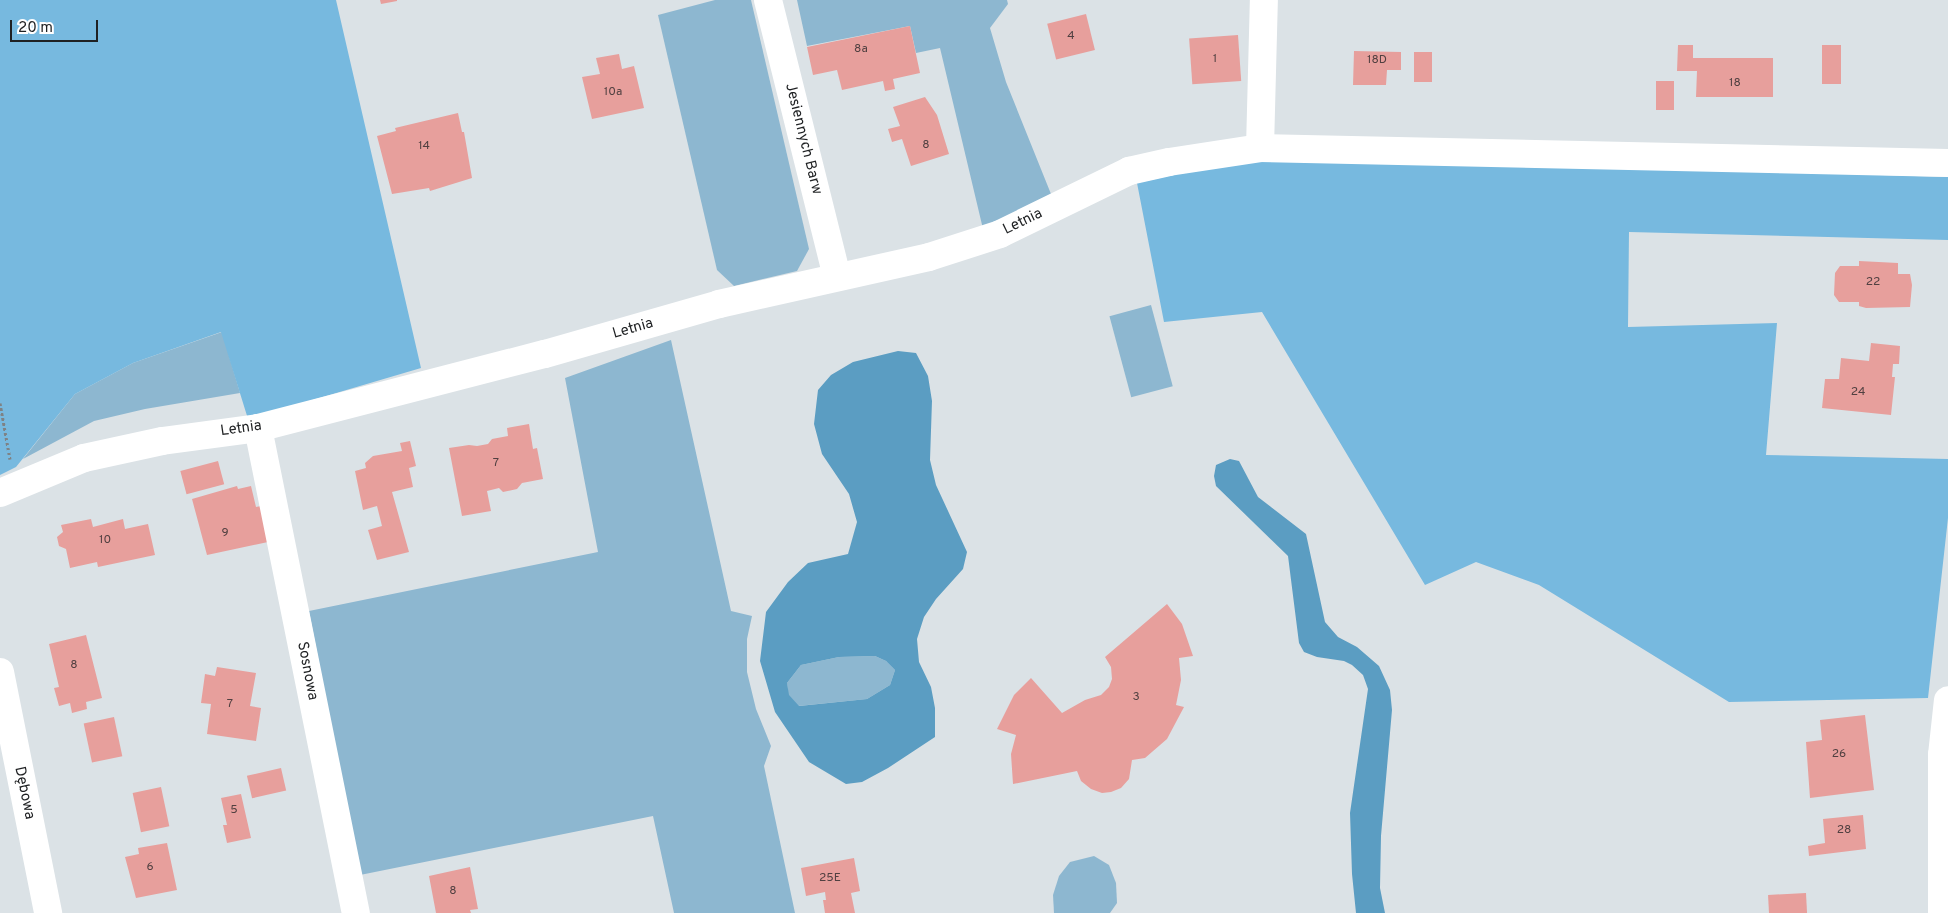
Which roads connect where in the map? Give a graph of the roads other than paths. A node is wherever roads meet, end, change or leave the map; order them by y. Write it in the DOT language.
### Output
graph roads {
  1 [pos="768,0"];
  2 [pos="1264,0"];
  3 [pos="1260,148"];
  4 [pos="1948,163"];
  5 [pos="837,277"];
  6 [pos="258,428"];
  7 [pos="8,489"];
  8 [pos="0,672"];
  9 [pos="1948,700"];
  10 [pos="48,913"];
  11 [pos="356,913"];
  12 [pos="1942,913"];
  1 -- 5 [label="street, Jesiennych Barw"];
  2 -- 3 [label="street"];
  3 -- 4 [label="street, Letnia"];
  3 -- 5 [label="street, Letnia"];
  5 -- 6 [label="street, Letnia"];
  6 -- 7 [label="street, Letnia"];
  6 -- 11 [label="street, Sosnowa"];
  8 -- 10 [label="street, Dębowa"];
  9 -- 12 [label="street"];
}
